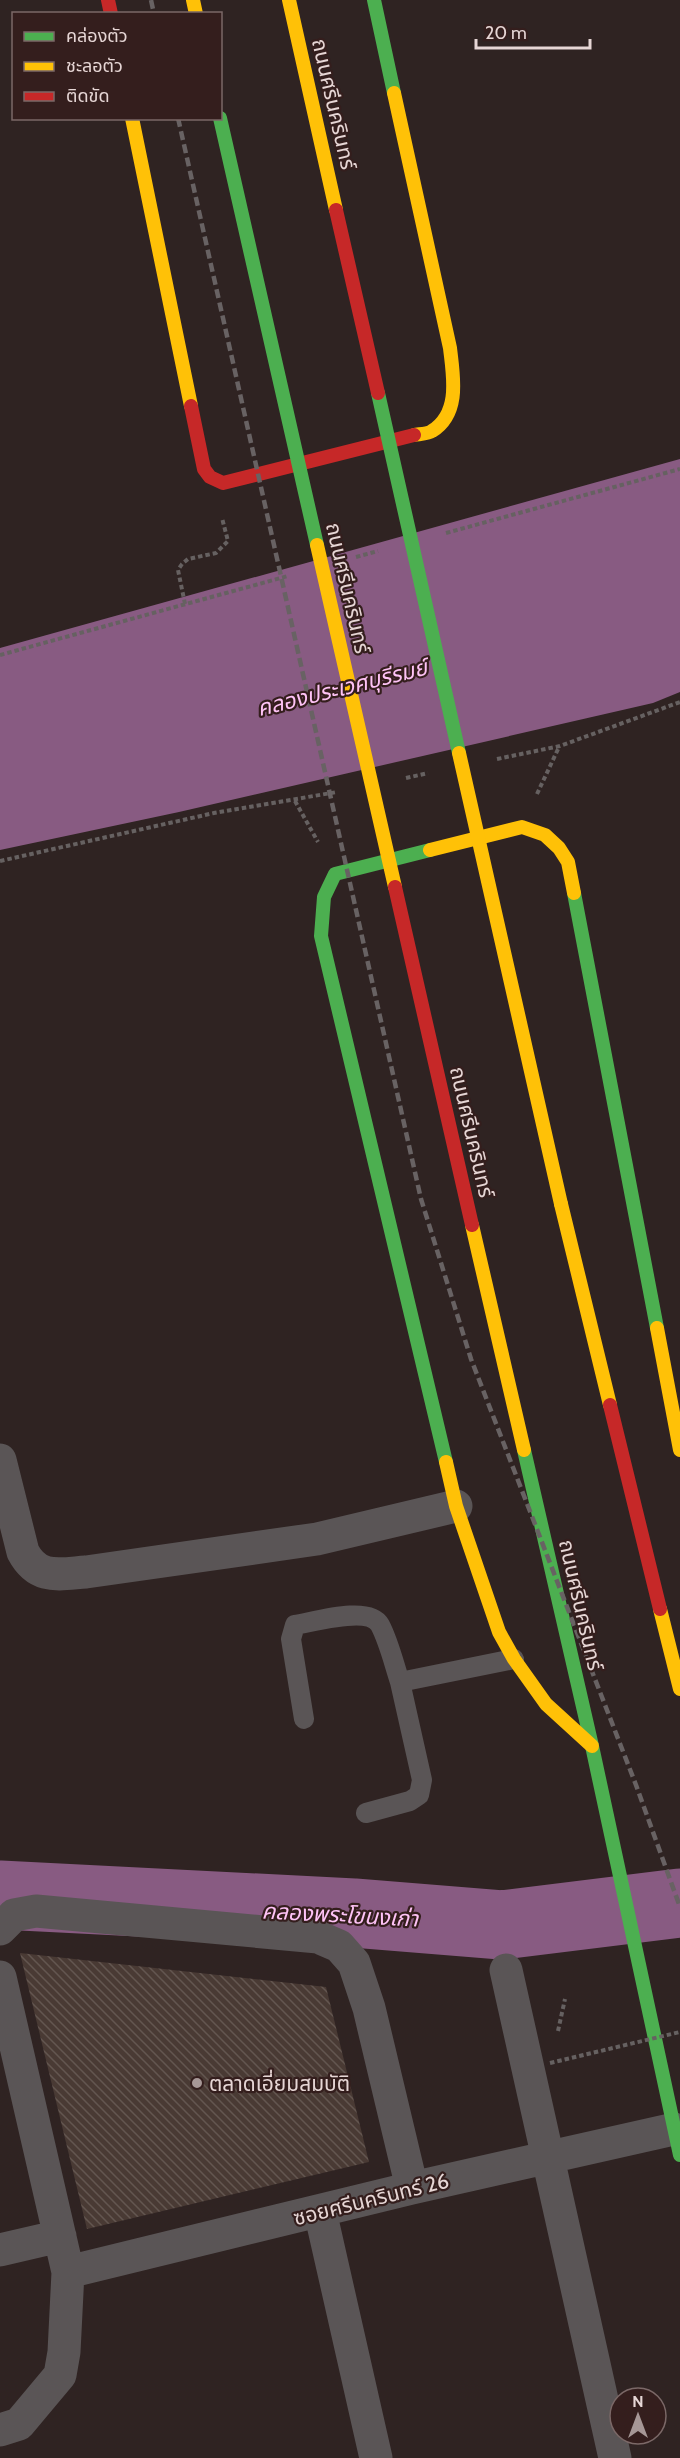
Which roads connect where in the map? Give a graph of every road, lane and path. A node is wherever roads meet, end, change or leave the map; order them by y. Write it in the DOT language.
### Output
graph roads {
  1 [pos="289,0"];
  2 [pos="374,0"];
  3 [pos="132,120"];
  4 [pos="220,120"];
  5 [pos="210,477"];
  6 [pos="0,656"];
  7 [pos="560,746"];
  8 [pos="295,801"];
  9 [pos="522,827"];
  10 [pos="335,874"];
  11 [pos="680,1450"];
  12 [pos="0,1460"];
  13 [pos="456,1506"];
  14 [pos="514,1659"];
  15 [pos="400,1682"];
  16 [pos="680,1689"];
  17 [pos="304,1719"];
  18 [pos="592,1746"];
  19 [pos="366,1813"];
  20 [pos="0,1929"];
  21 [pos="506,1970"];
  22 [pos="0,1977"];
  23 [pos="680,2032"];
  24 [pos="550,2063"];
  25 [pos="677,2142"];
  26 [pos="546,2158"];
  27 [pos="412,2188"];
  28 [pos="320,2211"];
  29 [pos="60,2236"];
  30 [pos="0,2250"];
  31 [pos="68,2272"];
  32 [pos="0,2430"];
  33 [pos="376,2458"];
  34 [pos="615,2458"];
  1 -- 16 [label="main road, ถนนศรีนครินทร์, bridge"];
  2 -- 5 [label="main road"];
  3 -- 5 [label="main road"];
  4 -- 18 [label="main road, ถนนศรีนครินทร์, bridge"];
  5 -- 6 [label="path"];
  7 -- 9 [label="path"];
  8 -- 10 [label="path"];
  9 -- 10 [label="main road"];
  9 -- 11 [label="main road"];
  10 -- 13 [label="main road"];
  12 -- 13 [label="street"];
  13 -- 14 [label="main road"];
  14 -- 15 [label="lane"];
  14 -- 18 [label="main road"];
  15 -- 17 [label="lane"];
  15 -- 19 [label="lane"];
  18 -- 25 [label="main road, ถนนศรีนครินทร์"];
  20 -- 27 [label="street"];
  21 -- 26 [label="street"];
  22 -- 29 [label="street"];
  23 -- 24 [label="path, bridge"];
  25 -- 26 [label="street, ซอยศรีนครินทร์ 26"];
  26 -- 27 [label="street, ซอยศรีนครินทร์ 26"];
  26 -- 34 [label="street"];
  27 -- 28 [label="street, ซอยศรีนครินทร์ 26"];
  28 -- 31 [label="street, ซอยศรีนครินทร์ 26"];
  28 -- 33 [label="street"];
  29 -- 30 [label="street"];
  29 -- 31 [label="street"];
  31 -- 32 [label="street"];
}
